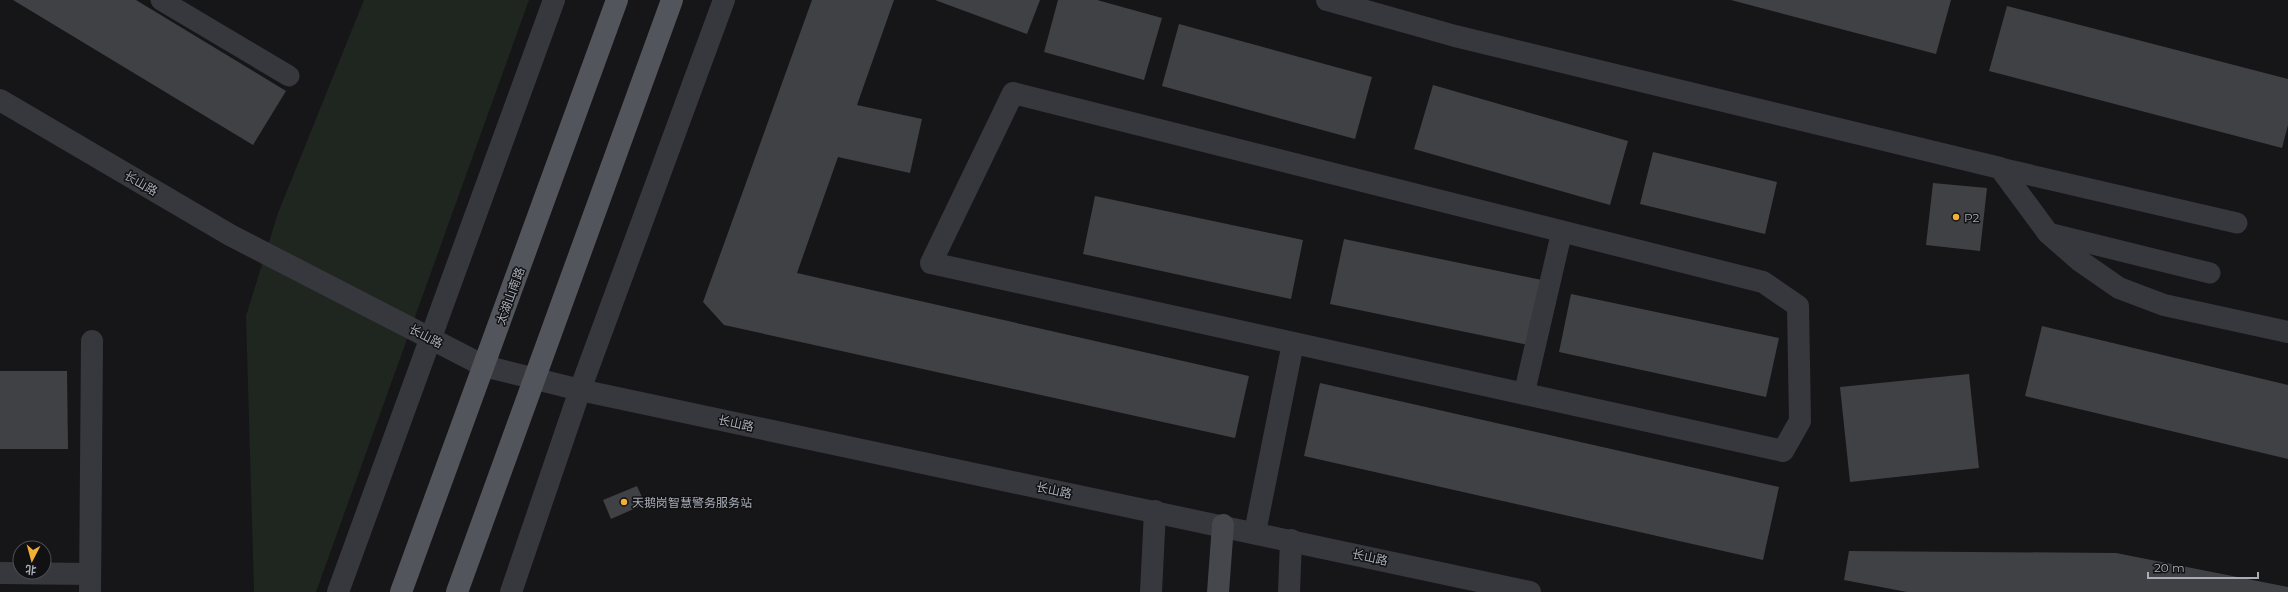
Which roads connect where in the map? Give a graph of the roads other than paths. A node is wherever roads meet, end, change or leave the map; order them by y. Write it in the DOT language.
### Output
graph roads {
  1 [pos="161,0"];
  2 [pos="554,0"];
  3 [pos="617,0"];
  4 [pos="672,0"];
  5 [pos="724,0"];
  6 [pos="1327,0"];
  7 [pos="289,76"];
  8 [pos="0,100"];
  9 [pos="2000,168"];
  10 [pos="2237,223"];
  11 [pos="1562,231"];
  12 [pos="2048,233"];
  13 [pos="2210,273"];
  14 [pos="2288,332"];
  15 [pos="430,338"];
  16 [pos="92,341"];
  17 [pos="1293,343"];
  18 [pos="484,366"];
  19 [pos="535,379"];
  20 [pos="580,390"];
  21 [pos="1524,394"];
  22 [pos="1155,511"];
  23 [pos="1223,525"];
  24 [pos="1255,532"];
  25 [pos="1291,540"];
  26 [pos="0,573"];
  27 [pos="90,583"];
  28 [pos="338,592"];
  29 [pos="401,592"];
  30 [pos="457,592"];
  31 [pos="511,592"];
  32 [pos="1151,592"];
  33 [pos="1218,592"];
  34 [pos="1289,592"];
  35 [pos="1530,592"];
  1 -- 7 [label="lane"];
  2 -- 15 [label="street"];
  3 -- 18 [label="main road, 太湖山南路"];
  4 -- 19 [label="main road"];
  5 -- 20 [label="street"];
  6 -- 9 [label="street"];
  8 -- 15 [label="street, 长山路"];
  9 -- 10 [label="lane"];
  9 -- 12 [label="street"];
  11 -- 17 [label="street"];
  11 -- 21 [label="lane"];
  11 -- 21 [label="street"];
  12 -- 13 [label="lane"];
  12 -- 14 [label="street"];
  15 -- 18 [label="street, 长山路"];
  15 -- 28 [label="street"];
  16 -- 27 [label="street"];
  17 -- 21 [label="street"];
  17 -- 24 [label="street"];
  18 -- 19 [label="street, 长山路"];
  18 -- 29 [label="main road, 太湖山南路"];
  19 -- 20 [label="street, 长山路"];
  19 -- 30 [label="main road"];
  20 -- 22 [label="street, 长山路"];
  20 -- 31 [label="street"];
  22 -- 23 [label="street, 长山路"];
  22 -- 32 [label="street"];
  23 -- 24 [label="street, 长山路"];
  23 -- 33 [label="main road"];
  24 -- 25 [label="street, 长山路"];
  25 -- 34 [label="street"];
  25 -- 35 [label="street, 长山路"];
  26 -- 27 [label="street"];
}
